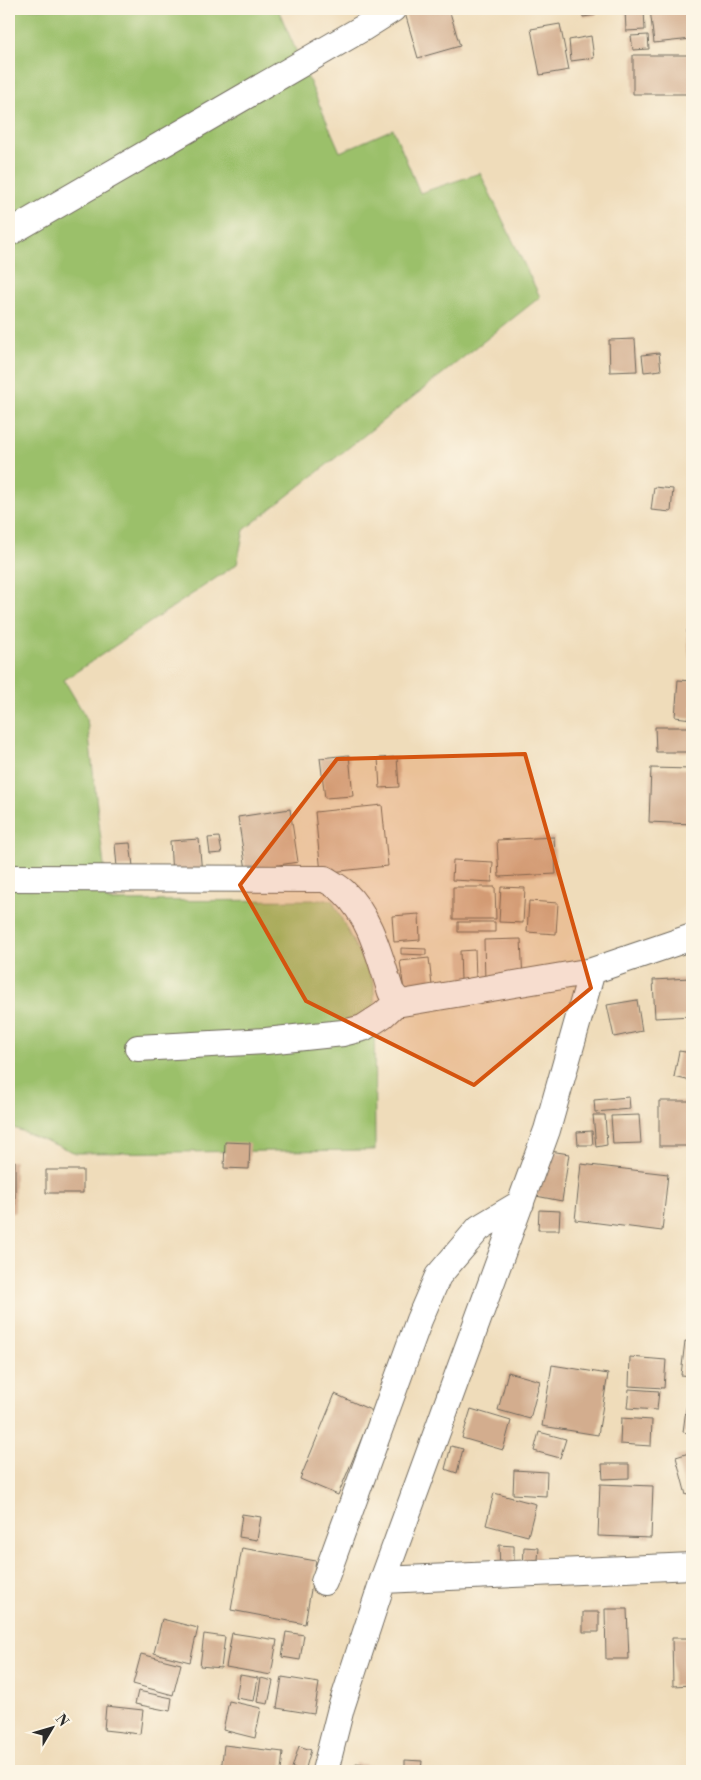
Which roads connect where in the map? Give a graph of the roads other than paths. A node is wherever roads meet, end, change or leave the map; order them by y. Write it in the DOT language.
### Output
graph roads {
  1 [pos="393,9"];
  2 [pos="9,233"];
  3 [pos="9,878"];
  4 [pos="692,937"];
  5 [pos="592,971"];
  6 [pos="398,1001"];
  7 [pos="138,1048"];
  8 [pos="521,1203"];
  9 [pos="692,1566"];
  10 [pos="384,1580"];
  11 [pos="324,1582"];
  12 [pos="325,1771"];
  1 -- 2 [label="street"];
  3 -- 6 [label="street"];
  4 -- 5 [label="street"];
  5 -- 6 [label="street"];
  5 -- 8 [label="street"];
  6 -- 7 [label="street"];
  8 -- 10 [label="street"];
  8 -- 11 [label="street"];
  9 -- 10 [label="street"];
  10 -- 12 [label="street"];
}
